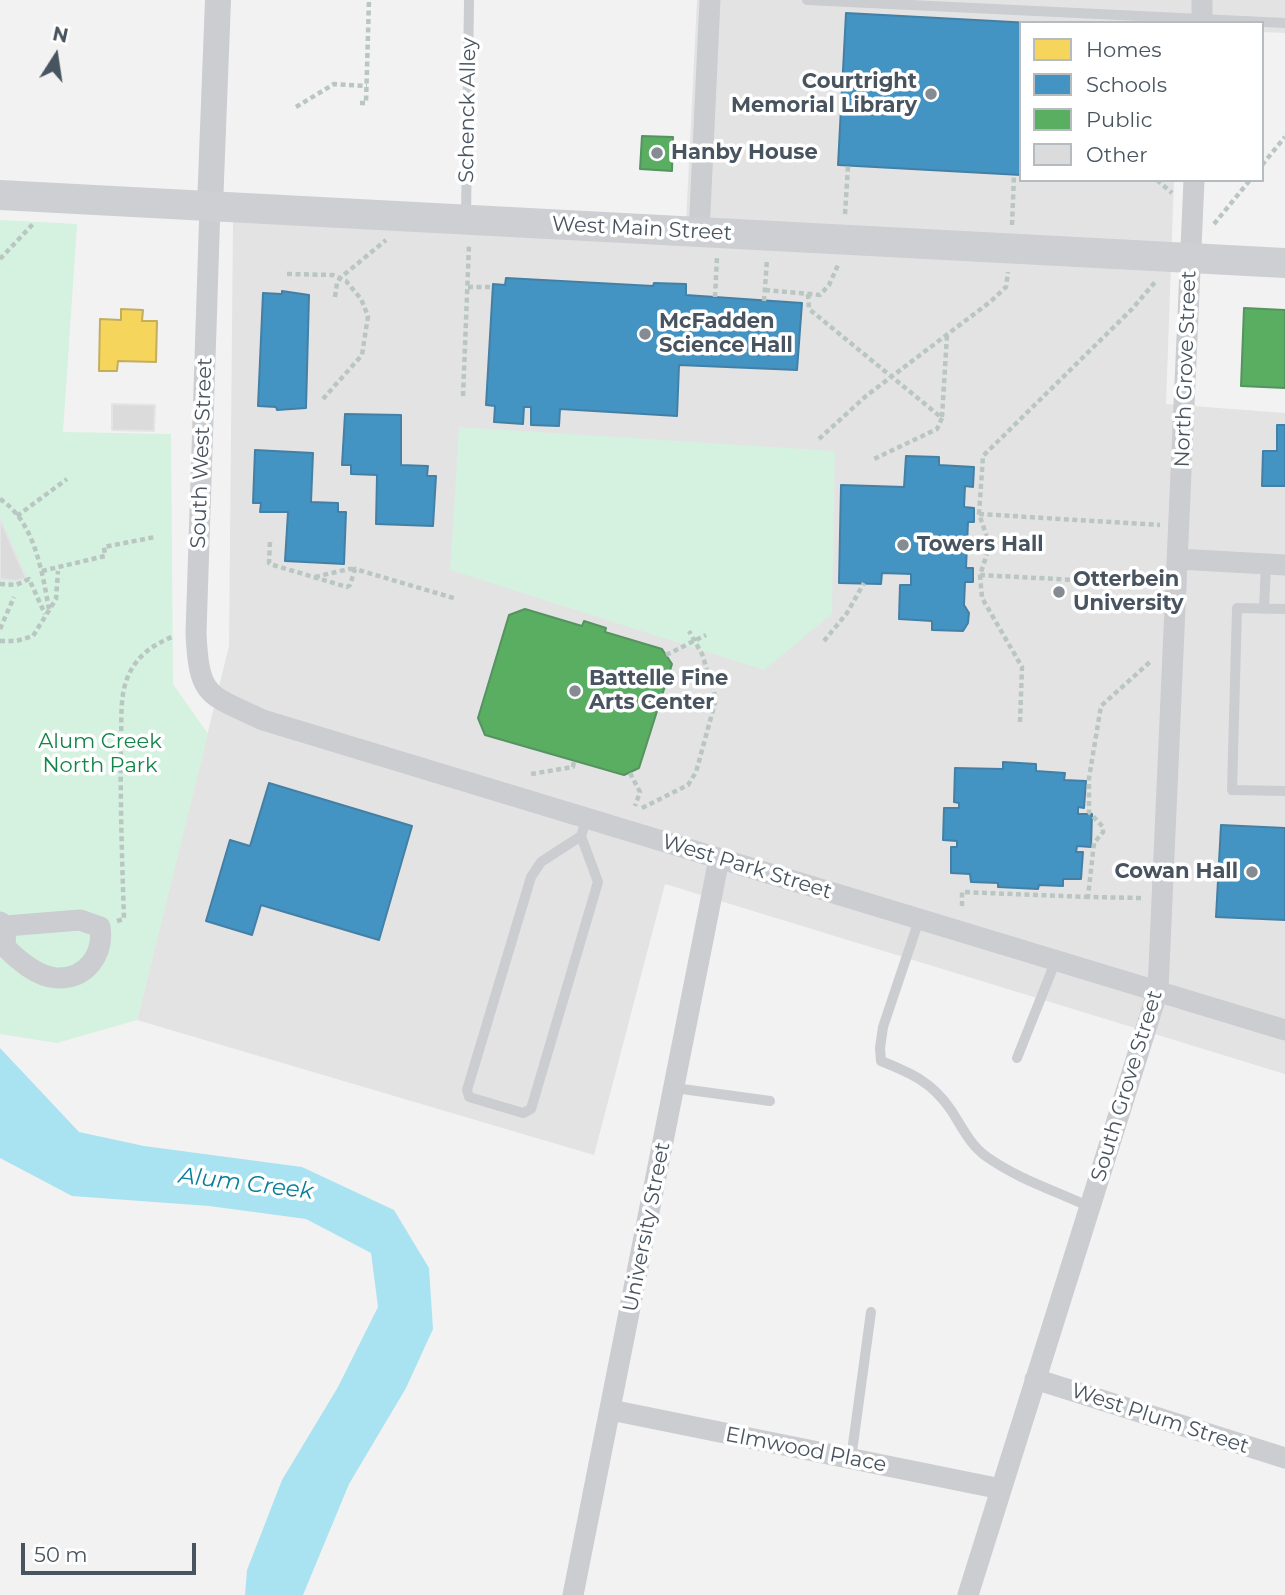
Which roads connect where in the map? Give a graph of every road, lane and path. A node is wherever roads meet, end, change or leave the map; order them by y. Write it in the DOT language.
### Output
graph roads {
  1 [pos="218,0"];
  2 [pos="369,0"];
  3 [pos="469,0"];
  4 [pos="710,0"];
  5 [pos="807,0"];
  6 [pos="920,3"];
  7 [pos="1202,14"];
  8 [pos="1285,23"];
  9 [pos="366,86"];
  10 [pos="360,103"];
  11 [pos="296,107"];
  12 [pos="1285,137"];
  13 [pos="1264,163"];
  14 [pos="848,166"];
  15 [pos="1014,175"];
  16 [pos="1159,182"];
  17 [pos="1194,182"];
  18 [pos="1248,182"];
  19 [pos="0,195"];
  20 [pos="1175,195"];
  21 [pos="210,206"];
  22 [pos="845,215"];
  23 [pos="40,218"];
  24 [pos="1012,224"];
  25 [pos="1212,227"];
  26 [pos="468,228"];
  27 [pos="394,233"];
  28 [pos="708,241"];
  29 [pos="767,252"];
  30 [pos="841,256"];
  31 [pos="1190,258"];
  32 [pos="0,259"];
  33 [pos="1285,263"];
  34 [pos="1010,265"];
  35 [pos="287,274"];
  36 [pos="340,278"];
  37 [pos="1159,278"];
  38 [pos="468,287"];
  39 [pos="493,287"];
  40 [pos="765,290"];
  41 [pos="808,294"];
  42 [pos="335,297"];
  43 [pos="715,297"];
  44 [pos="764,301"];
  45 [pos="947,334"];
  46 [pos="891,378"];
  47 [pos="463,396"];
  48 [pos="323,399"];
  49 [pos="942,418"];
  50 [pos="819,439"];
  51 [pos="874,459"];
  52 [pos="67,479"];
  53 [pos="0,499"];
  54 [pos="979,514"];
  55 [pos="17,516"];
  56 [pos="1162,526"];
  57 [pos="155,537"];
  58 [pos="271,542"];
  59 [pos="1178,559"];
  60 [pos="1275,565"];
  61 [pos="355,569"];
  62 [pos="42,571"];
  63 [pos="58,571"];
  64 [pos="980,575"];
  65 [pos="314,577"];
  66 [pos="864,583"];
  67 [pos="0,584"];
  68 [pos="1160,584"];
  69 [pos="14,597"];
  70 [pos="457,599"];
  71 [pos="1264,608"];
  72 [pos="50,609"];
  73 [pos="1285,609"];
  74 [pos="45,615"];
  75 [pos="0,629"];
  76 [pos="689,631"];
  77 [pos="196,633"];
  78 [pos="706,635"];
  79 [pos="0,641"];
  80 [pos="695,641"];
  81 [pos="824,641"];
  82 [pos="666,655"];
  83 [pos="1157,656"];
  84 [pos="213,696"];
  85 [pos="1020,722"];
  86 [pos="574,761"];
  87 [pos="630,773"];
  88 [pos="531,774"];
  89 [pos="1285,791"];
  90 [pos="635,806"];
  91 [pos="642,808"];
  92 [pos="584,827"];
  93 [pos="719,859"];
  94 [pos="1088,897"];
  95 [pos="1146,898"];
  96 [pos="962,906"];
  97 [pos="919,920"];
  98 [pos="3,924"];
  99 [pos="100,927"];
  100 [pos="1056,960"];
  101 [pos="1158,990"];
  102 [pos="1285,1030"];
  103 [pos="1017,1058"];
  104 [pos="675,1088"];
  105 [pos="770,1101"];
  106 [pos="1090,1207"];
  107 [pos="871,1311"];
  108 [pos="1035,1379"];
  109 [pos="611,1410"];
  110 [pos="1285,1458"];
  111 [pos="851,1459"];
  112 [pos="1001,1489"];
  113 [pos="573,1595"];
  114 [pos="968,1595"];
  1 -- 21 [label="street"];
  2 -- 9 [label="path"];
  3 -- 26 [label="lane, Schenck Alley"];
  4 -- 28 [label="street"];
  5 -- 6 [label="lane"];
  6 -- 7 [label="lane"];
  7 -- 8 [label="lane"];
  9 -- 10 [label="path"];
  9 -- 11 [label="path"];
  12 -- 13 [label="path"];
  14 -- 22 [label="path"];
  15 -- 24 [label="path"];
  16 -- 20 [label="path"];
  17 -- 31 [label="street, North Grove Street"];
  18 -- 25 [label="path"];
  19 -- 21 [label="main road, West Main Street"];
  21 -- 26 [label="main road, West Main Street"];
  21 -- 77 [label="street, South West Street"];
  23 -- 32 [label="path"];
  26 -- 28 [label="main road, West Main Street"];
  26 -- 38 [label="path"];
  27 -- 36 [label="path"];
  28 -- 31 [label="main road, West Main Street"];
  28 -- 43 [label="path"];
  29 -- 40 [label="path"];
  30 -- 41 [label="path"];
  31 -- 33 [label="main road, West Main Street"];
  31 -- 59 [label="street, North Grove Street"];
  34 -- 45 [label="path"];
  35 -- 36 [label="path"];
  36 -- 42 [label="path"];
  36 -- 48 [label="path"];
  37 -- 54 [label="path"];
  38 -- 39 [label="path"];
  38 -- 47 [label="path"];
  40 -- 41 [label="path"];
  40 -- 44 [label="path"];
  41 -- 46 [label="path"];
  45 -- 46 [label="path"];
  45 -- 49 [label="path"];
  46 -- 49 [label="path"];
  46 -- 50 [label="path"];
  49 -- 51 [label="path"];
  52 -- 55 [label="path"];
  53 -- 55 [label="path"];
  54 -- 56 [label="path"];
  54 -- 64 [label="path"];
  55 -- 62 [label="path"];
  57 -- 62 [label="path"];
  58 -- 65 [label="path"];
  59 -- 60 [label="street"];
  59 -- 101 [label="street, South Grove Street"];
  60 -- 71 [label="lane"];
  61 -- 65 [label="path"];
  61 -- 65 [label="path"];
  61 -- 70 [label="path"];
  62 -- 72 [label="path"];
  63 -- 72 [label="path"];
  64 -- 68 [label="path"];
  64 -- 85 [label="path"];
  66 -- 81 [label="path"];
  67 -- 74 [label="path"];
  69 -- 75 [label="path"];
  71 -- 73 [label="lane"];
  71 -- 89 [label="lane"];
  72 -- 74 [label="path"];
  74 -- 79 [label="path"];
  76 -- 80 [label="path"];
  77 -- 84 [label="street, South West Street"];
  77 -- 99 [label="path"];
  78 -- 80 [label="path"];
  80 -- 82 [label="path"];
  80 -- 91 [label="path"];
  83 -- 94 [label="path"];
  84 -- 92 [label="street, West Park Street"];
  86 -- 88 [label="path"];
  87 -- 90 [label="path"];
  92 -- 92 [label="lane"];
  92 -- 93 [label="street, West Park Street"];
  93 -- 97 [label="street, West Park Street"];
  93 -- 104 [label="street, University Street"];
  94 -- 95 [label="path"];
  94 -- 96 [label="path"];
  97 -- 100 [label="street, West Park Street"];
  97 -- 106 [label="lane"];
  98 -- 99 [label="street"];
  98 -- 99 [label="street"];
  100 -- 101 [label="street, West Park Street"];
  100 -- 103 [label="lane"];
  101 -- 102 [label="street, West Park Street"];
  101 -- 106 [label="street, South Grove Street"];
  104 -- 105 [label="lane"];
  104 -- 109 [label="street, University Street"];
  106 -- 108 [label="street, South Grove Street"];
  107 -- 111 [label="lane"];
  108 -- 110 [label="street, West Plum Street"];
  108 -- 112 [label="street, South Grove Street"];
  109 -- 111 [label="street, Elmwood Place"];
  109 -- 113 [label="street, University Street"];
  111 -- 112 [label="street, Elmwood Place"];
  112 -- 114 [label="street, South Grove Street"];
}
